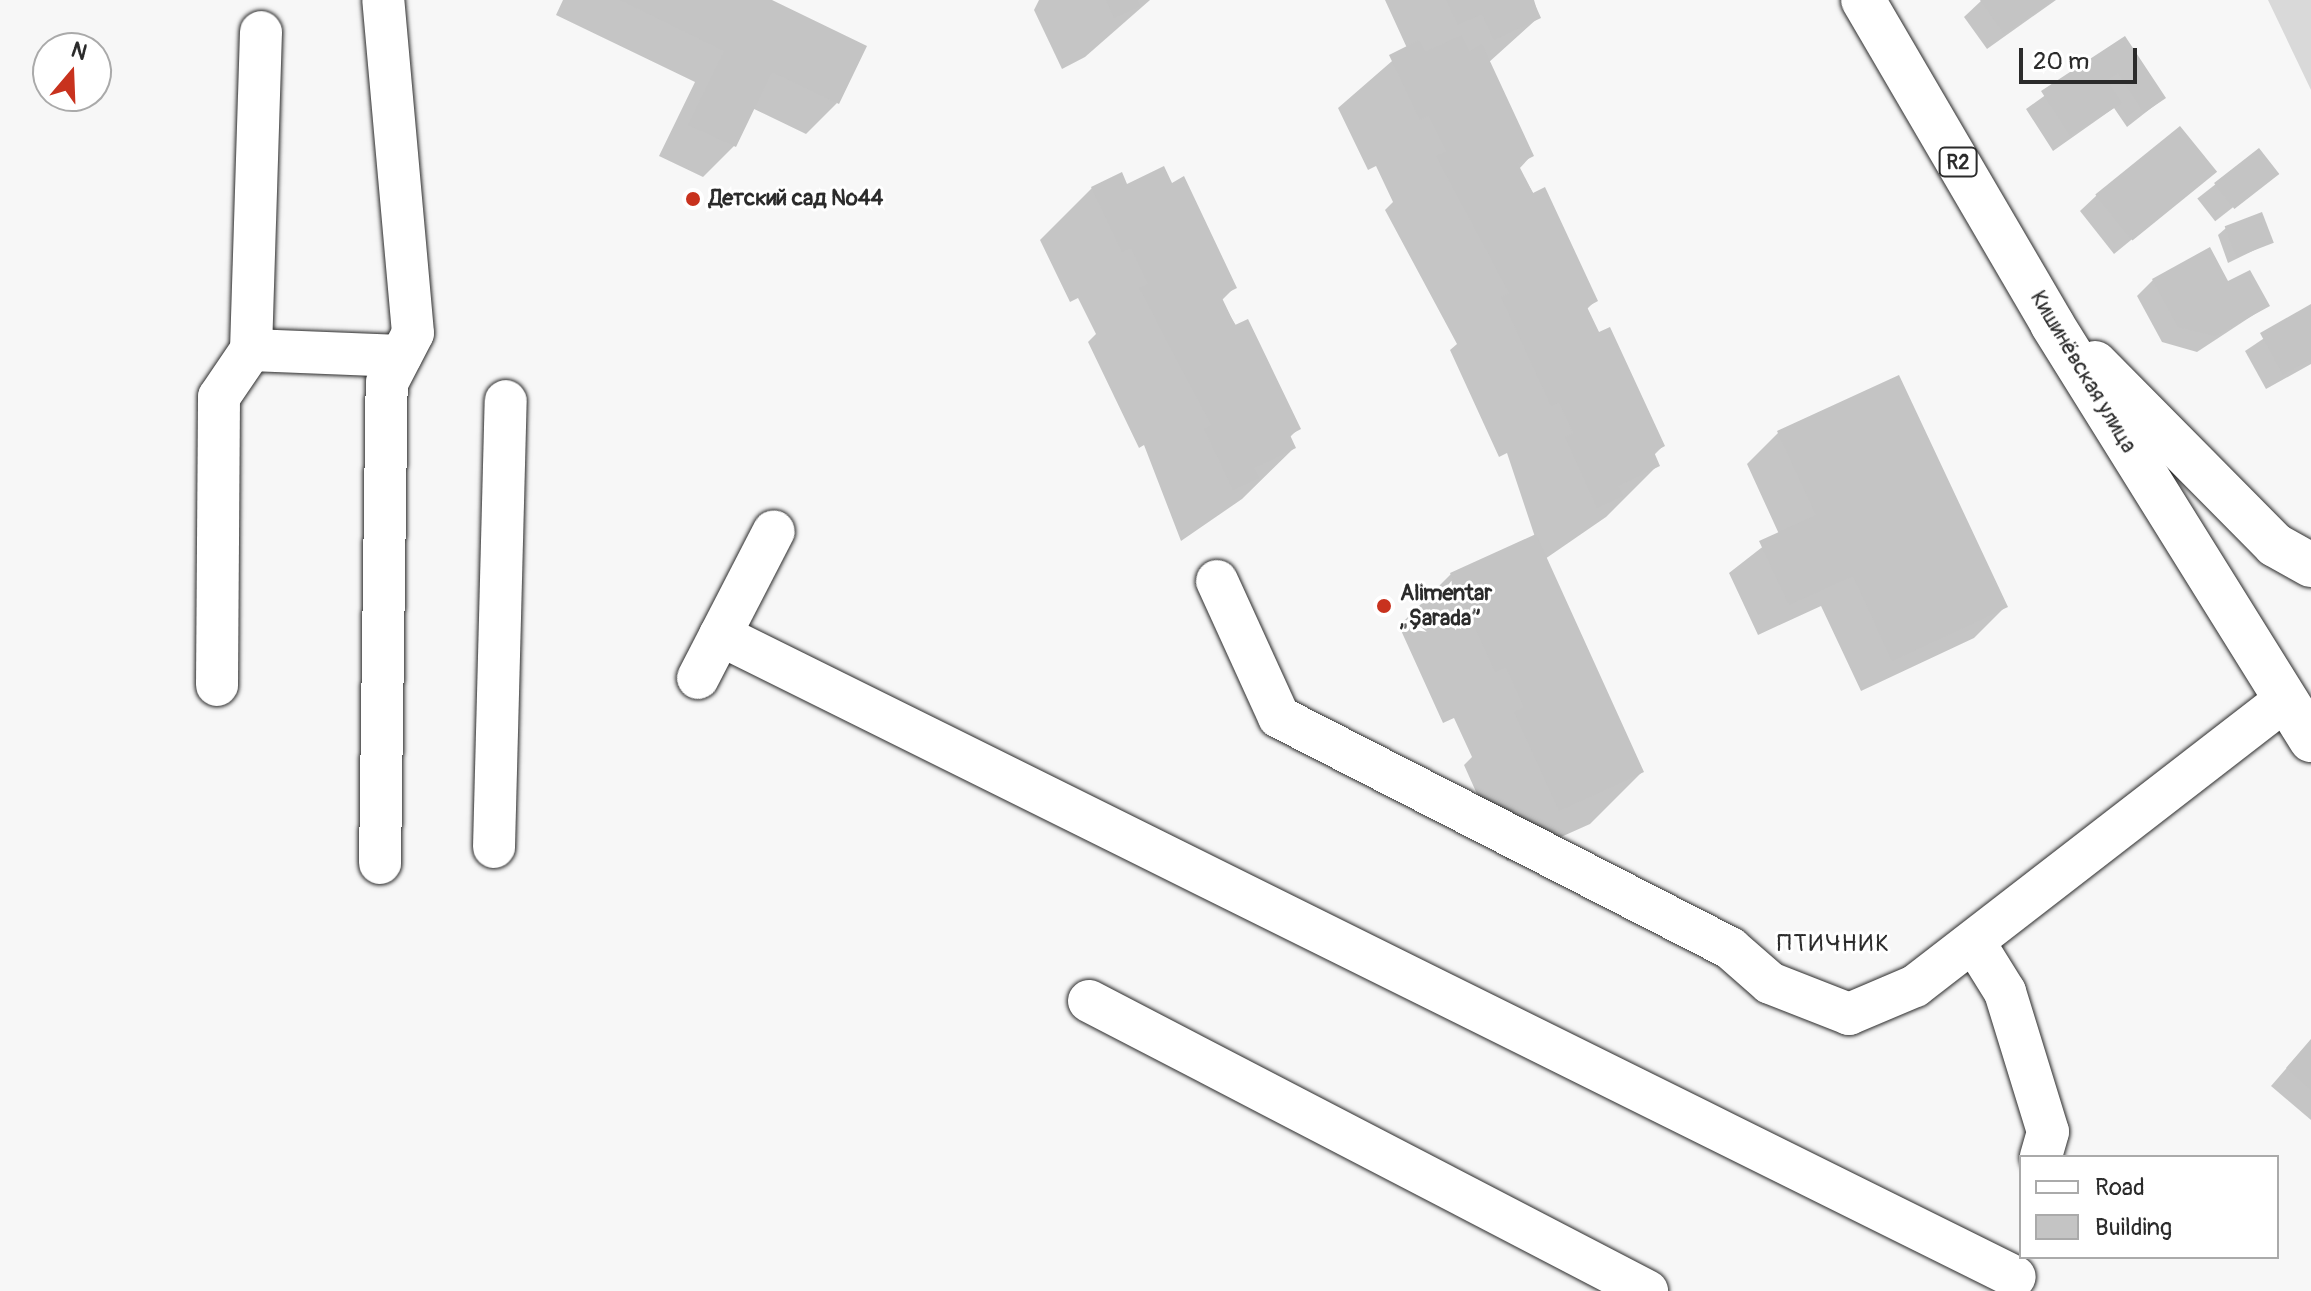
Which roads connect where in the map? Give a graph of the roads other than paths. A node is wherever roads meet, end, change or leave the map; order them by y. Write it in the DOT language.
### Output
graph roads {
  1 [pos="383,0"];
  2 [pos="1863,0"];
  3 [pos="261,32"];
  4 [pos="2052,324"];
  5 [pos="251,350"];
  6 [pos="401,356"];
  7 [pos="506,401"];
  8 [pos="774,531"];
  9 [pos="2311,565"];
  10 [pos="1217,581"];
  11 [pos="720,635"];
  12 [pos="698,678"];
  13 [pos="217,685"];
  14 [pos="2302,705"];
  15 [pos="2311,740"];
  16 [pos="494,847"];
  17 [pos="380,863"];
  18 [pos="1974,942"];
  19 [pos="1089,1001"];
  20 [pos="2042,1155"];
  21 [pos="2016,1270"];
  22 [pos="1647,1291"];
  1 -- 6 [label="lane"];
  2 -- 4 [label="main road, Кишинёвская улица / R2"];
  3 -- 5 [label="lane"];
  4 -- 9 [label="main road, R2"];
  4 -- 14 [label="main road, Кишинёвская улица"];
  5 -- 6 [label="lane"];
  5 -- 13 [label="lane"];
  6 -- 17 [label="lane"];
  7 -- 16 [label="lane"];
  8 -- 11 [label="lane"];
  10 -- 18 [label="lane"];
  11 -- 12 [label="lane"];
  11 -- 21 [label="lane"];
  14 -- 15 [label="main road, Кишинёвская улица"];
  14 -- 18 [label="lane"];
  18 -- 20 [label="lane"];
  19 -- 22 [label="lane"];
}
